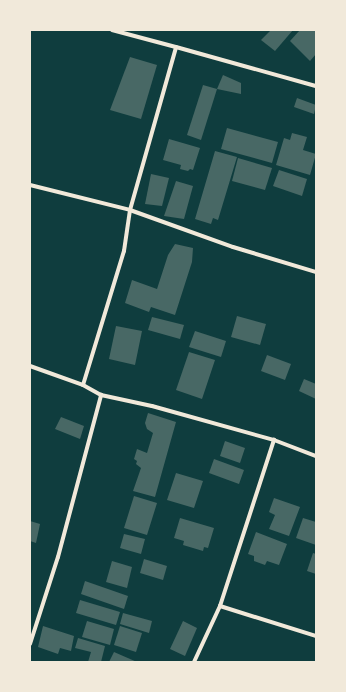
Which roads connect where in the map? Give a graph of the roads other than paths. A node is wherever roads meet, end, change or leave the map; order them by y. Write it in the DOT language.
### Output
graph roads {
  1 [pos="112,30"];
  2 [pos="176,47"];
  3 [pos="316,86"];
  4 [pos="30,184"];
  5 [pos="130,210"];
  6 [pos="316,272"];
  7 [pos="30,366"];
  8 [pos="83,385"];
  9 [pos="101,395"];
  10 [pos="274,440"];
  11 [pos="316,456"];
  12 [pos="220,606"];
  13 [pos="316,636"];
  14 [pos="30,644"];
  15 [pos="194,662"];
  1 -- 2 [label="street"];
  2 -- 3 [label="street"];
  2 -- 5 [label="street"];
  4 -- 5 [label="street"];
  5 -- 6 [label="street"];
  5 -- 8 [label="street"];
  7 -- 8 [label="street"];
  8 -- 9 [label="street"];
  9 -- 10 [label="street"];
  9 -- 14 [label="street"];
  10 -- 11 [label="street"];
  10 -- 12 [label="street"];
  12 -- 13 [label="street"];
  12 -- 15 [label="street"];
}
